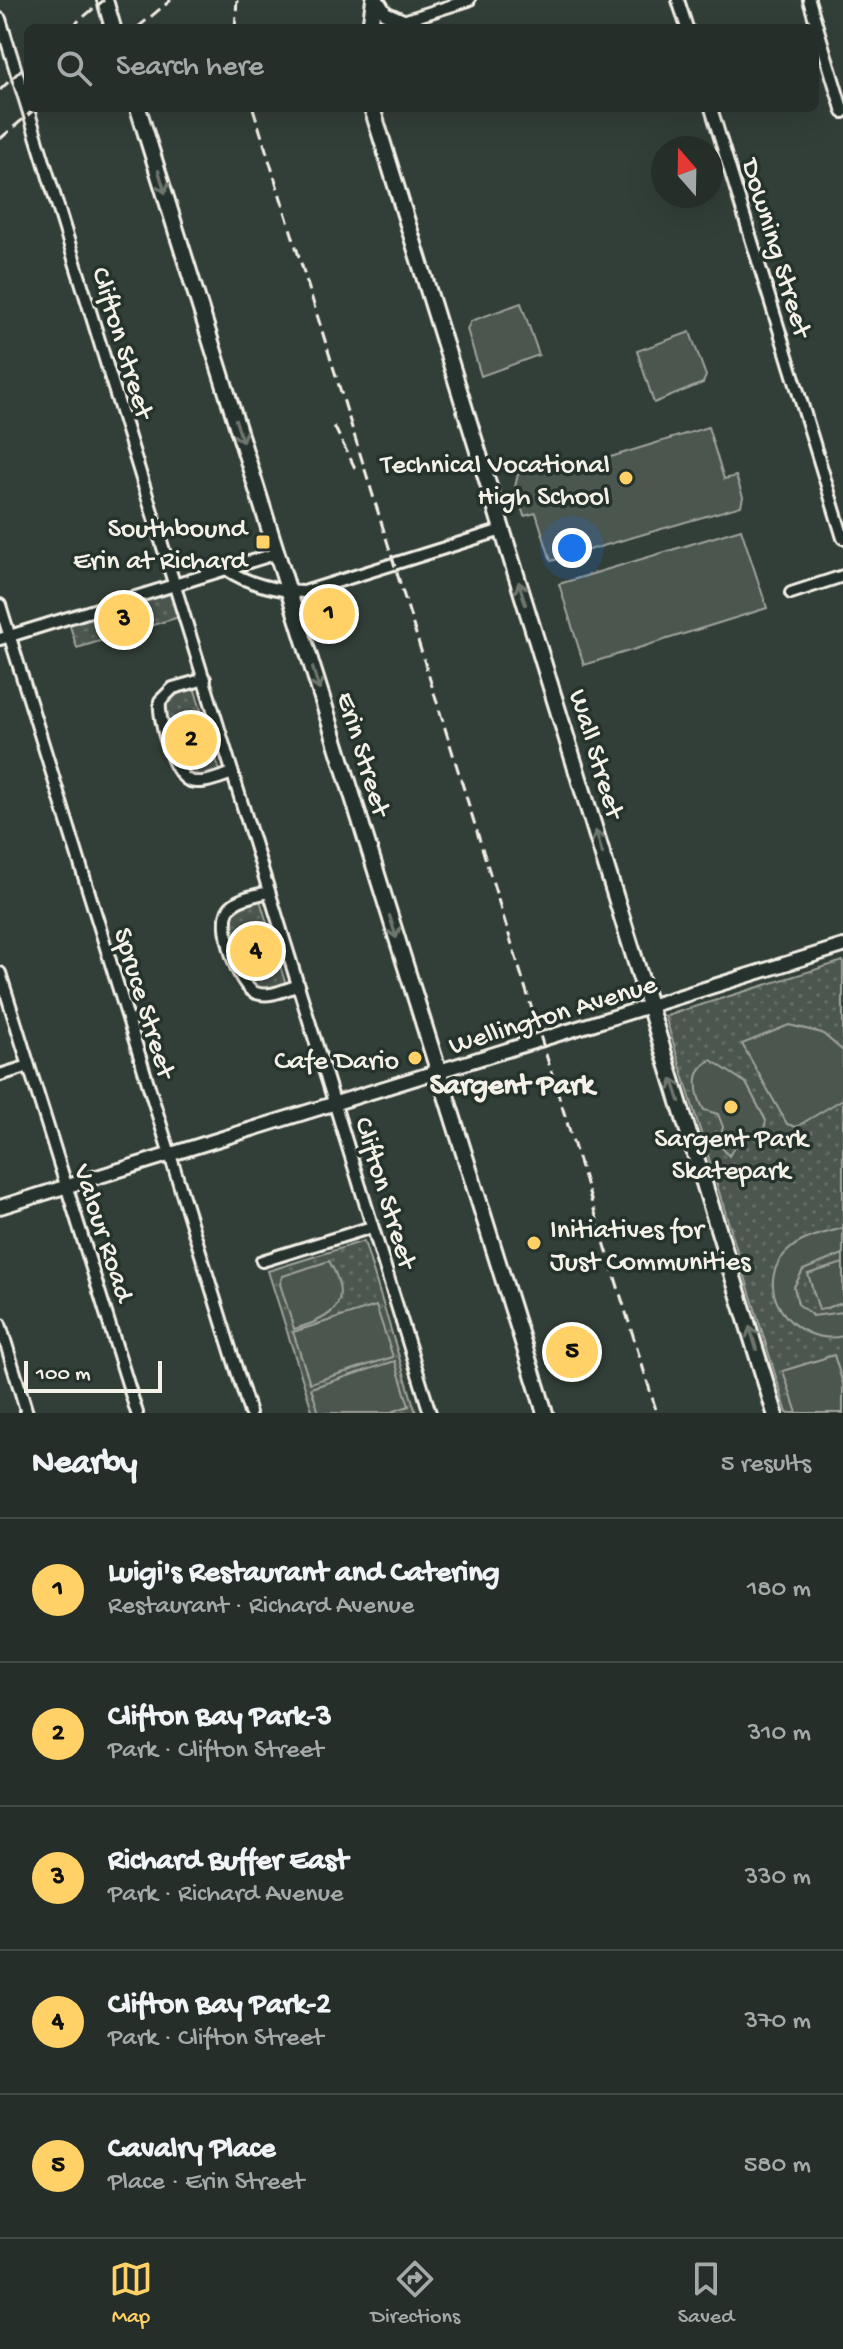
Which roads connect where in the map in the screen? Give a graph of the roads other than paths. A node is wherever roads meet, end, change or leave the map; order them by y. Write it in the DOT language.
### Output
graph roads {
  1 [pos="105,0"];
  2 [pos="376,0"];
  3 [pos="469,0"];
  4 [pos="678,0"];
  5 [pos="809,0"];
  6 [pos="0,19"];
  7 [pos="112,24"];
  8 [pos="371,24"];
  9 [pos="398,24"];
  10 [pos="686,24"];
  11 [pos="816,24"];
  12 [pos="819,33"];
  13 [pos="24,96"];
  14 [pos="29,112"];
  15 [pos="139,112"];
  16 [pos="373,112"];
  17 [pos="712,112"];
  18 [pos="843,112"];
  19 [pos="502,530"];
  20 [pos="843,538"];
  21 [pos="278,553"];
  22 [pos="226,569"];
  23 [pos="843,576"];
  24 [pos="175,584"];
  25 [pos="289,592"];
  26 [pos="791,593"];
  27 [pos="0,605"];
  28 [pos="5,637"];
  29 [pos="205,679"];
  30 [pos="233,773"];
  31 [pos="269,892"];
  32 [pos="843,946"];
  33 [pos="0,973"];
  34 [pos="299,985"];
  35 [pos="650,1007"];
  36 [pos="29,1066"];
  37 [pos="438,1072"];
  38 [pos="0,1075"];
  39 [pos="336,1103"];
  40 [pos="169,1155"];
  41 [pos="66,1187"];
  42 [pos="0,1207"];
  43 [pos="372,1227"];
  44 [pos="262,1261"];
  45 [pos="0,1324"];
  46 [pos="27,1413"];
  47 [pos="137,1413"];
  48 [pos="250,1413"];
  49 [pos="430,1413"];
  50 [pos="545,1413"];
  51 [pos="775,1413"];
  1 -- 7 [label="main road"];
  2 -- 8 [label="main road"];
  2 -- 9 [label="street"];
  3 -- 9 [label="street"];
  4 -- 10 [label="street"];
  5 -- 11 [label="street"];
  6 -- 13 [label="street, Clifton Street"];
  12 -- 18 [label="street"];
  14 -- 24 [label="street, Clifton Street"];
  15 -- 21 [label="main road, Erin Street, one-way"];
  16 -- 19 [label="main road, Wall Street"];
  17 -- 20 [label="street, Downing Street"];
  19 -- 25 [label="street"];
  35 -- 19 [label="main road, Wall Street, one-way"];
  21 -- 22 [label="street"];
  21 -- 25 [label="main road, Erin Street"];
  22 -- 24 [label="street"];
  22 -- 25 [label="street"];
  23 -- 26 [label="street"];
  24 -- 28 [label="street"];
  24 -- 29 [label="street, Clifton Street"];
  25 -- 37 [label="main road, Erin Street, one-way"];
  27 -- 28 [label="street, Spruce Street"];
  28 -- 40 [label="street, Spruce Street"];
  29 -- 30 [label="street, Clifton Street"];
  29 -- 30 [label="street"];
  30 -- 31 [label="street, Clifton Street"];
  31 -- 34 [label="street, Clifton Street"];
  31 -- 34 [label="street"];
  32 -- 35 [label="street, Wellington Avenue"];
  33 -- 36 [label="street, Valour Road"];
  34 -- 39 [label="street, Clifton Street"];
  35 -- 37 [label="street, Wellington Avenue"];
  51 -- 35 [label="main road, Wall Street, one-way"];
  36 -- 38 [label="street"];
  36 -- 41 [label="street, Valour Road"];
  37 -- 39 [label="street, Wellington Avenue"];
  37 -- 50 [label="main road, Erin Street"];
  39 -- 40 [label="street, Wellington Avenue"];
  39 -- 43 [label="street, Clifton Street"];
  40 -- 41 [label="street, Wellington Avenue"];
  40 -- 48 [label="street, Spruce Street"];
  41 -- 42 [label="street, Wellington Avenue"];
  41 -- 47 [label="street, Valour Road"];
  43 -- 44 [label="street"];
  43 -- 49 [label="street, Clifton Street"];
  45 -- 46 [label="street"];
}
